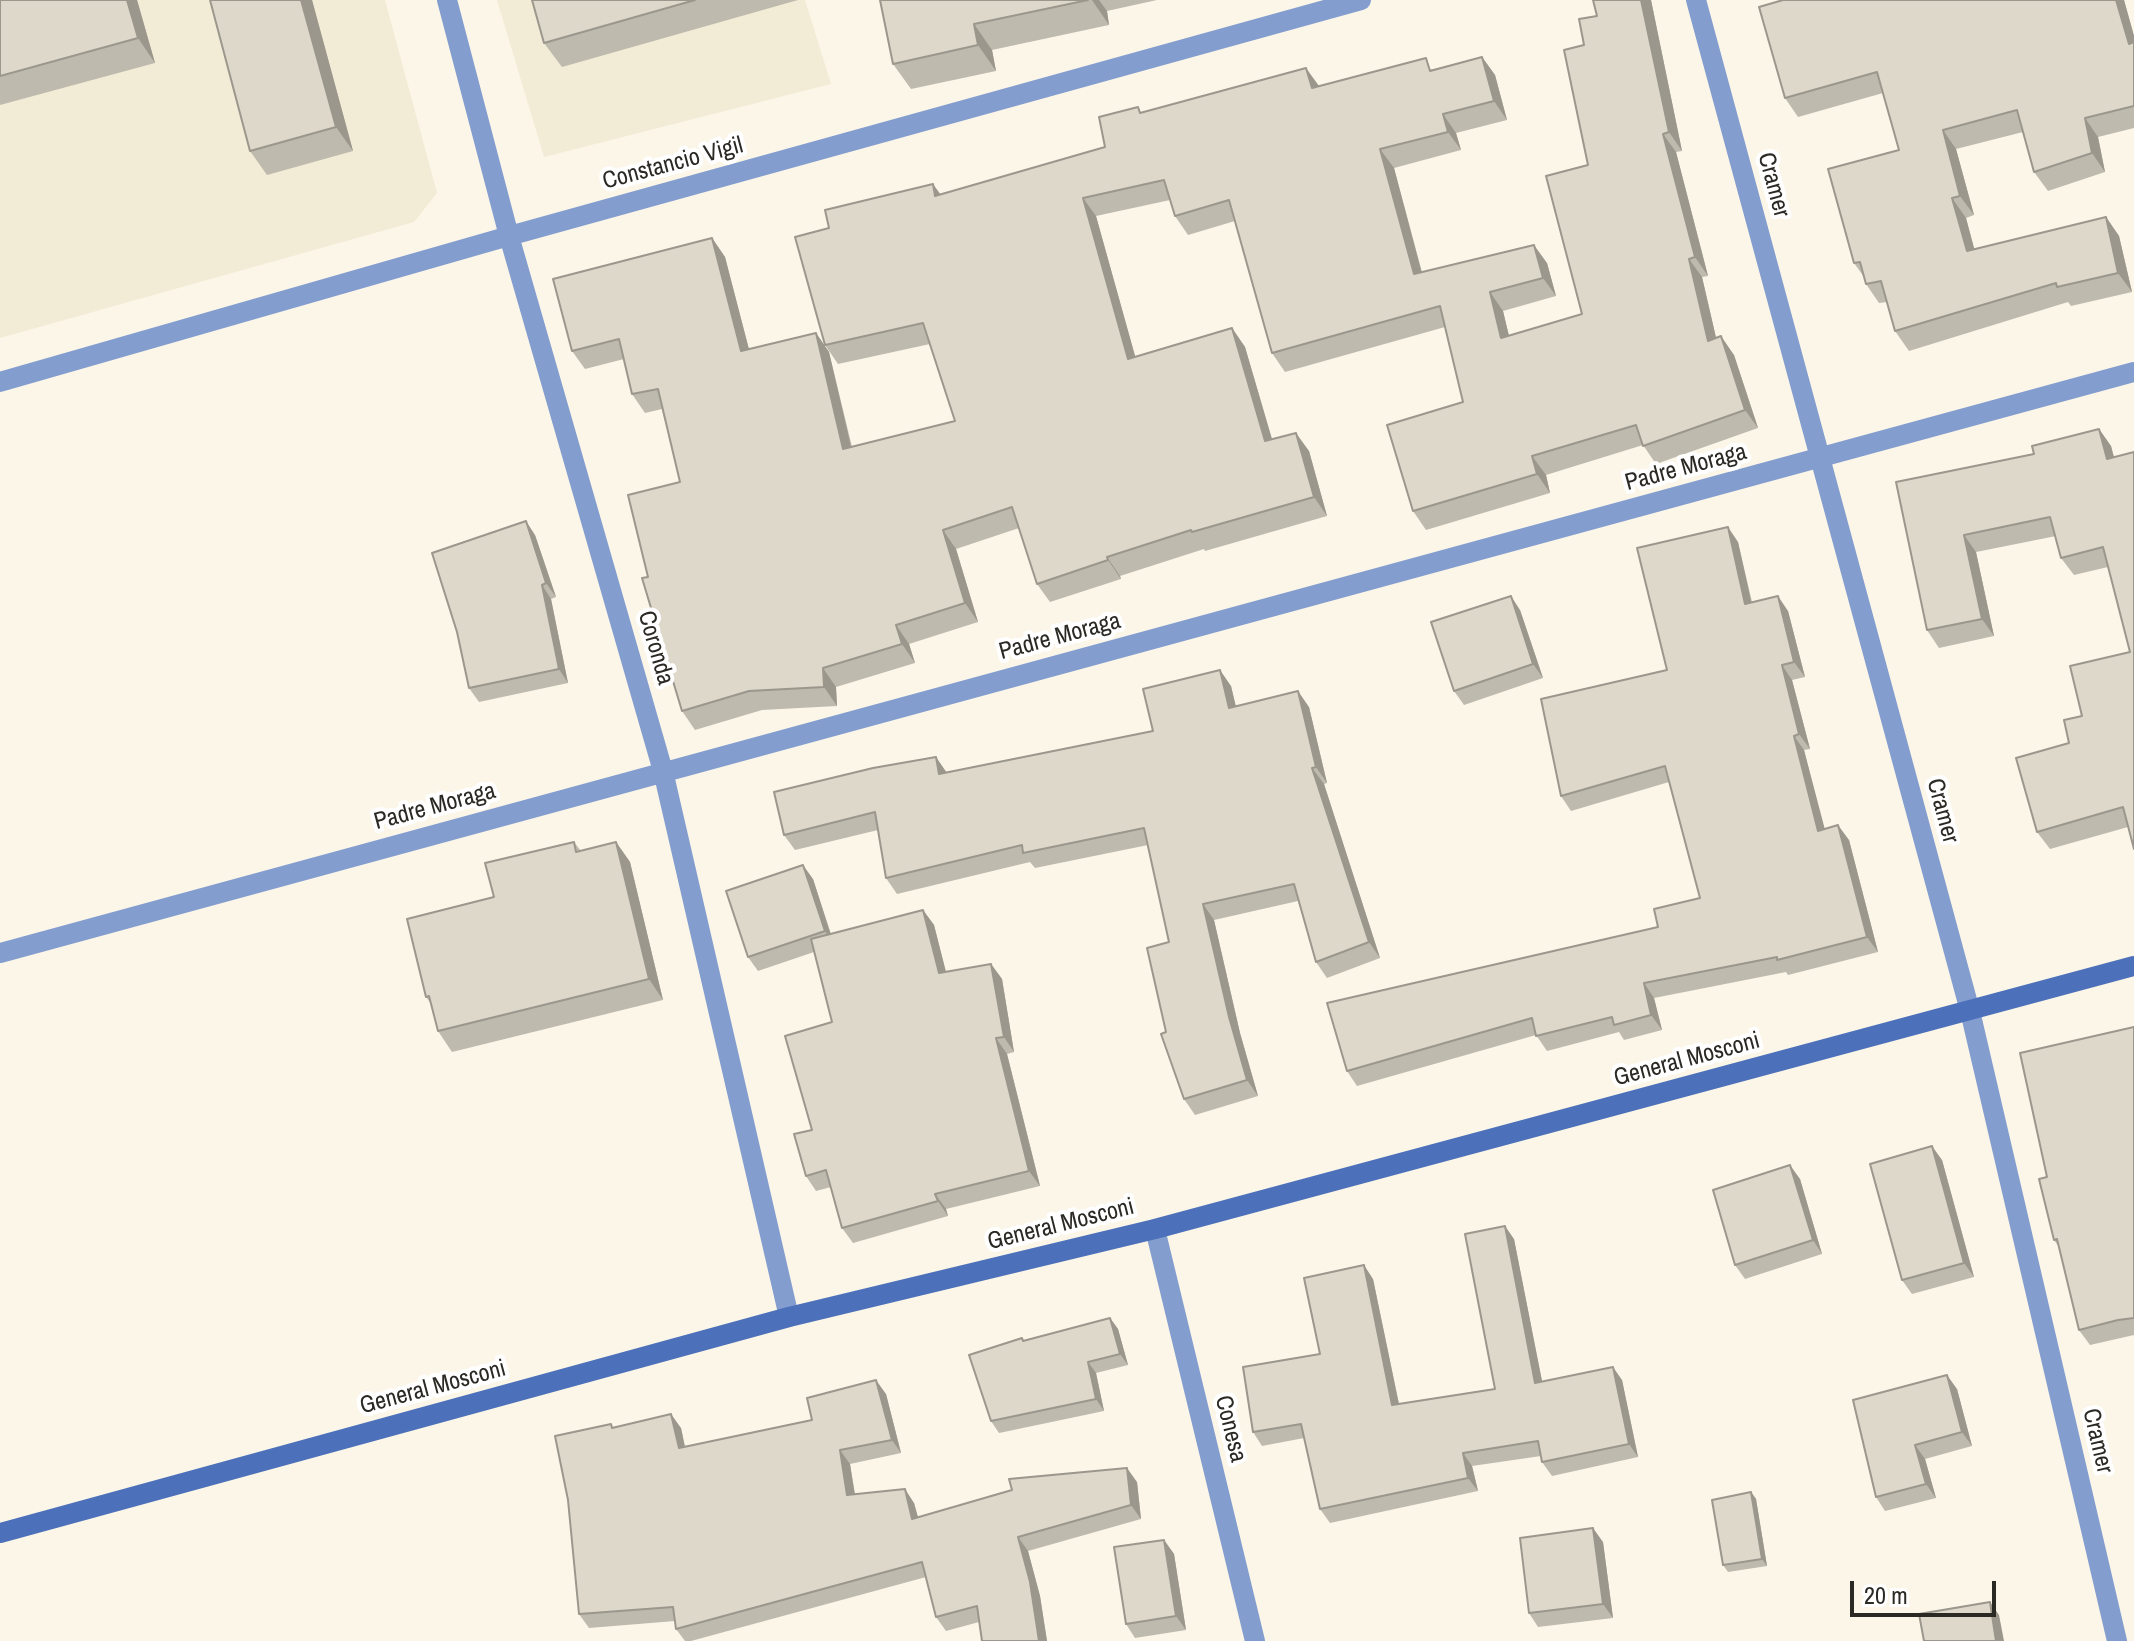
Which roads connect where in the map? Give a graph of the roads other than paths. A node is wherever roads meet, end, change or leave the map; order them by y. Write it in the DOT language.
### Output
graph roads {
  1 [pos="447,0"];
  2 [pos="1361,0"];
  3 [pos="1696,0"];
  4 [pos="509,236"];
  5 [pos="2134,372"];
  6 [pos="0,382"];
  7 [pos="1820,459"];
  8 [pos="663,771"];
  9 [pos="0,953"];
  10 [pos="2134,966"];
  11 [pos="1970,1011"];
  12 [pos="1155,1229"];
  13 [pos="789,1317"];
  14 [pos="0,1533"];
  15 [pos="1255,1641"];
  16 [pos="2117,1641"];
  1 -- 4 [label="street, Coronda"];
  2 -- 4 [label="street, Constancio Vigil"];
  3 -- 7 [label="street, Cramer"];
  4 -- 6 [label="street, Constancio Vigil"];
  4 -- 8 [label="street, Coronda"];
  5 -- 7 [label="street, Padre Moraga"];
  7 -- 8 [label="street, Padre Moraga"];
  7 -- 11 [label="street, Cramer"];
  8 -- 9 [label="street, Padre Moraga"];
  8 -- 13 [label="street, Coronda"];
  10 -- 11 [label="street, General Mosconi"];
  11 -- 12 [label="street, General Mosconi"];
  11 -- 16 [label="street, Cramer"];
  12 -- 13 [label="street, General Mosconi"];
  12 -- 15 [label="street, Conesa"];
  13 -- 14 [label="street, General Mosconi"];
}
